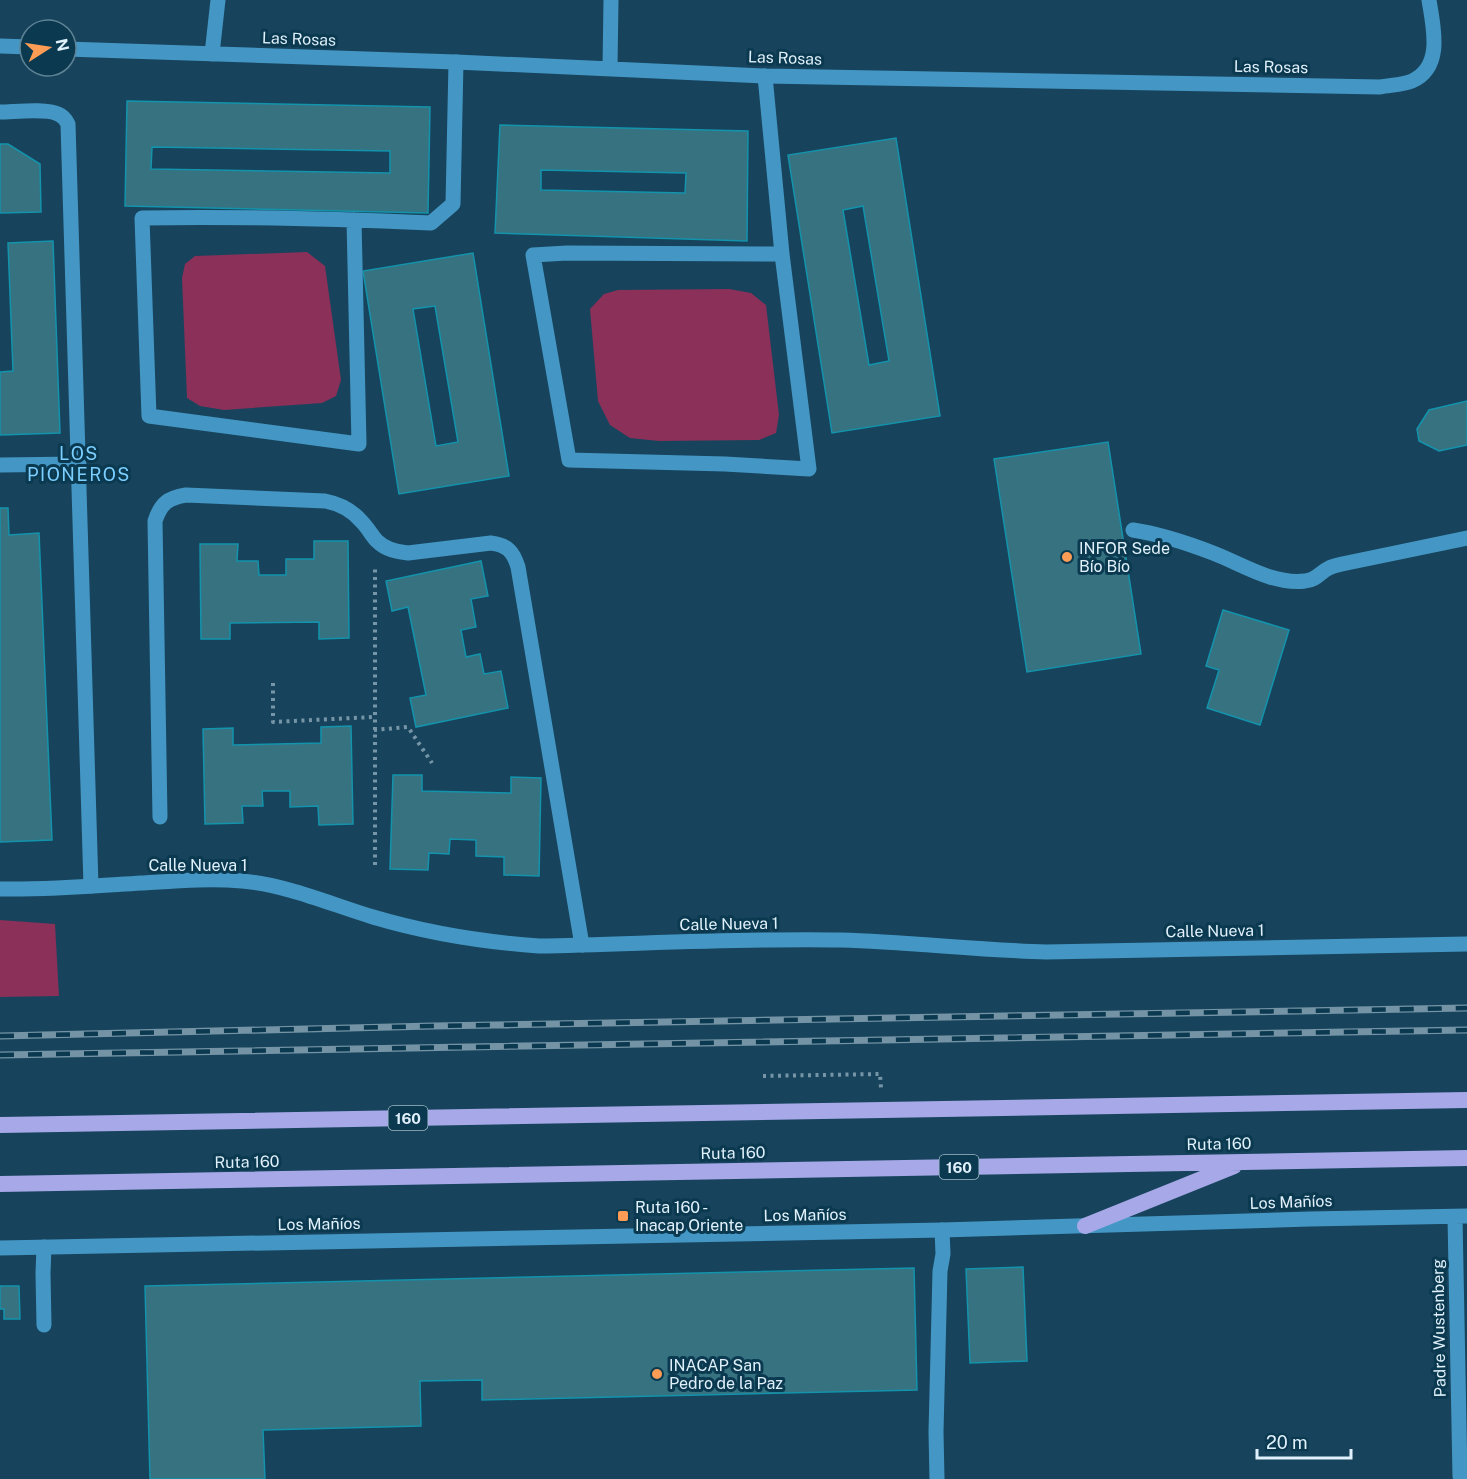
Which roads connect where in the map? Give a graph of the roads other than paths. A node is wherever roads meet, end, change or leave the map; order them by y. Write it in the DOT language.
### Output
graph roads {
  1 [pos="218,0"];
  2 [pos="611,0"];
  3 [pos="1429,0"];
  4 [pos="0,46"];
  5 [pos="18,47"];
  6 [pos="78,49"];
  7 [pos="212,54"];
  8 [pos="456,62"];
  9 [pos="610,68"];
  10 [pos="765,76"];
  11 [pos="0,112"];
  12 [pos="354,220"];
  13 [pos="782,254"];
  14 [pos="79,464"];
  15 [pos="0,465"];
  16 [pos="1133,530"];
  17 [pos="1467,538"];
  18 [pos="160,817"];
  19 [pos="91,886"];
  20 [pos="0,889"];
  21 [pos="1467,944"];
  22 [pos="582,945"];
  23 [pos="1467,1100"];
  24 [pos="0,1125"];
  25 [pos="1467,1158"];
  26 [pos="1243,1162"];
  27 [pos="0,1184"];
  28 [pos="1461,1217"];
  29 [pos="1085,1226"];
  30 [pos="942,1230"];
  31 [pos="44,1247"];
  32 [pos="0,1248"];
  33 [pos="44,1325"];
  34 [pos="1460,1476"];
  35 [pos="937,1479"];
  1 -- 7 [label="street"];
  2 -- 9 [label="street"];
  3 -- 10 [label="street, Las Rosas"];
  4 -- 5 [label="street"];
  6 -- 7 [label="street, Las Rosas"];
  7 -- 8 [label="street, Las Rosas"];
  8 -- 9 [label="street, Las Rosas"];
  8 -- 12 [label="street"];
  9 -- 10 [label="street, Las Rosas"];
  10 -- 13 [label="street"];
  11 -- 14 [label="street"];
  12 -- 12 [label="street"];
  13 -- 13 [label="street"];
  14 -- 15 [label="street"];
  14 -- 19 [label="street"];
  16 -- 17 [label="street"];
  18 -- 22 [label="street"];
  19 -- 20 [label="street, Calle Nueva 1"];
  19 -- 22 [label="street, Calle Nueva 1"];
  21 -- 22 [label="street, Calle Nueva 1"];
  23 -- 24 [label="highway, 160"];
  25 -- 26 [label="highway, Ruta 160 / 160"];
  26 -- 27 [label="highway, Ruta 160 / 160"];
  26 -- 29 [label="highway"];
  28 -- 29 [label="street, Los Mañíos"];
  28 -- 34 [label="street, Padre Wustenberg"];
  29 -- 30 [label="street, Los Mañíos"];
  30 -- 31 [label="street, Los Mañíos"];
  30 -- 35 [label="street"];
  31 -- 32 [label="street, Los Mañíos"];
  31 -- 33 [label="street"];
}
